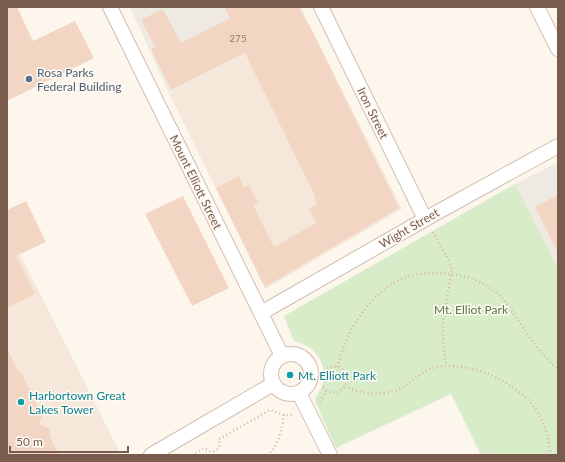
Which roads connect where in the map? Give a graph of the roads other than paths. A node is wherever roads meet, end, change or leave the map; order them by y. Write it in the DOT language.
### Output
graph roads {
  1 [pos="110,7"];
  2 [pos="321,7"];
  3 [pos="537,7"];
  4 [pos="558,49"];
  5 [pos="558,146"];
  6 [pos="425,219"];
  7 [pos="260,313"];
  8 [pos="282,356"];
  9 [pos="273,384"];
  10 [pos="299,393"];
  11 [pos="151,455"];
  12 [pos="330,455"];
  1 -- 7 [label="street, Mount Elliott Street"];
  2 -- 6 [label="street, Iron Street"];
  3 -- 4 [label="street"];
  5 -- 6 [label="street, Wight Street"];
  6 -- 7 [label="street, Wight Street"];
  7 -- 8 [label="street, Mount Elliott Street"];
  8 -- 9 [label="street"];
  8 -- 10 [label="street"];
  9 -- 10 [label="street"];
  9 -- 11 [label="street"];
  10 -- 12 [label="street"];
}
